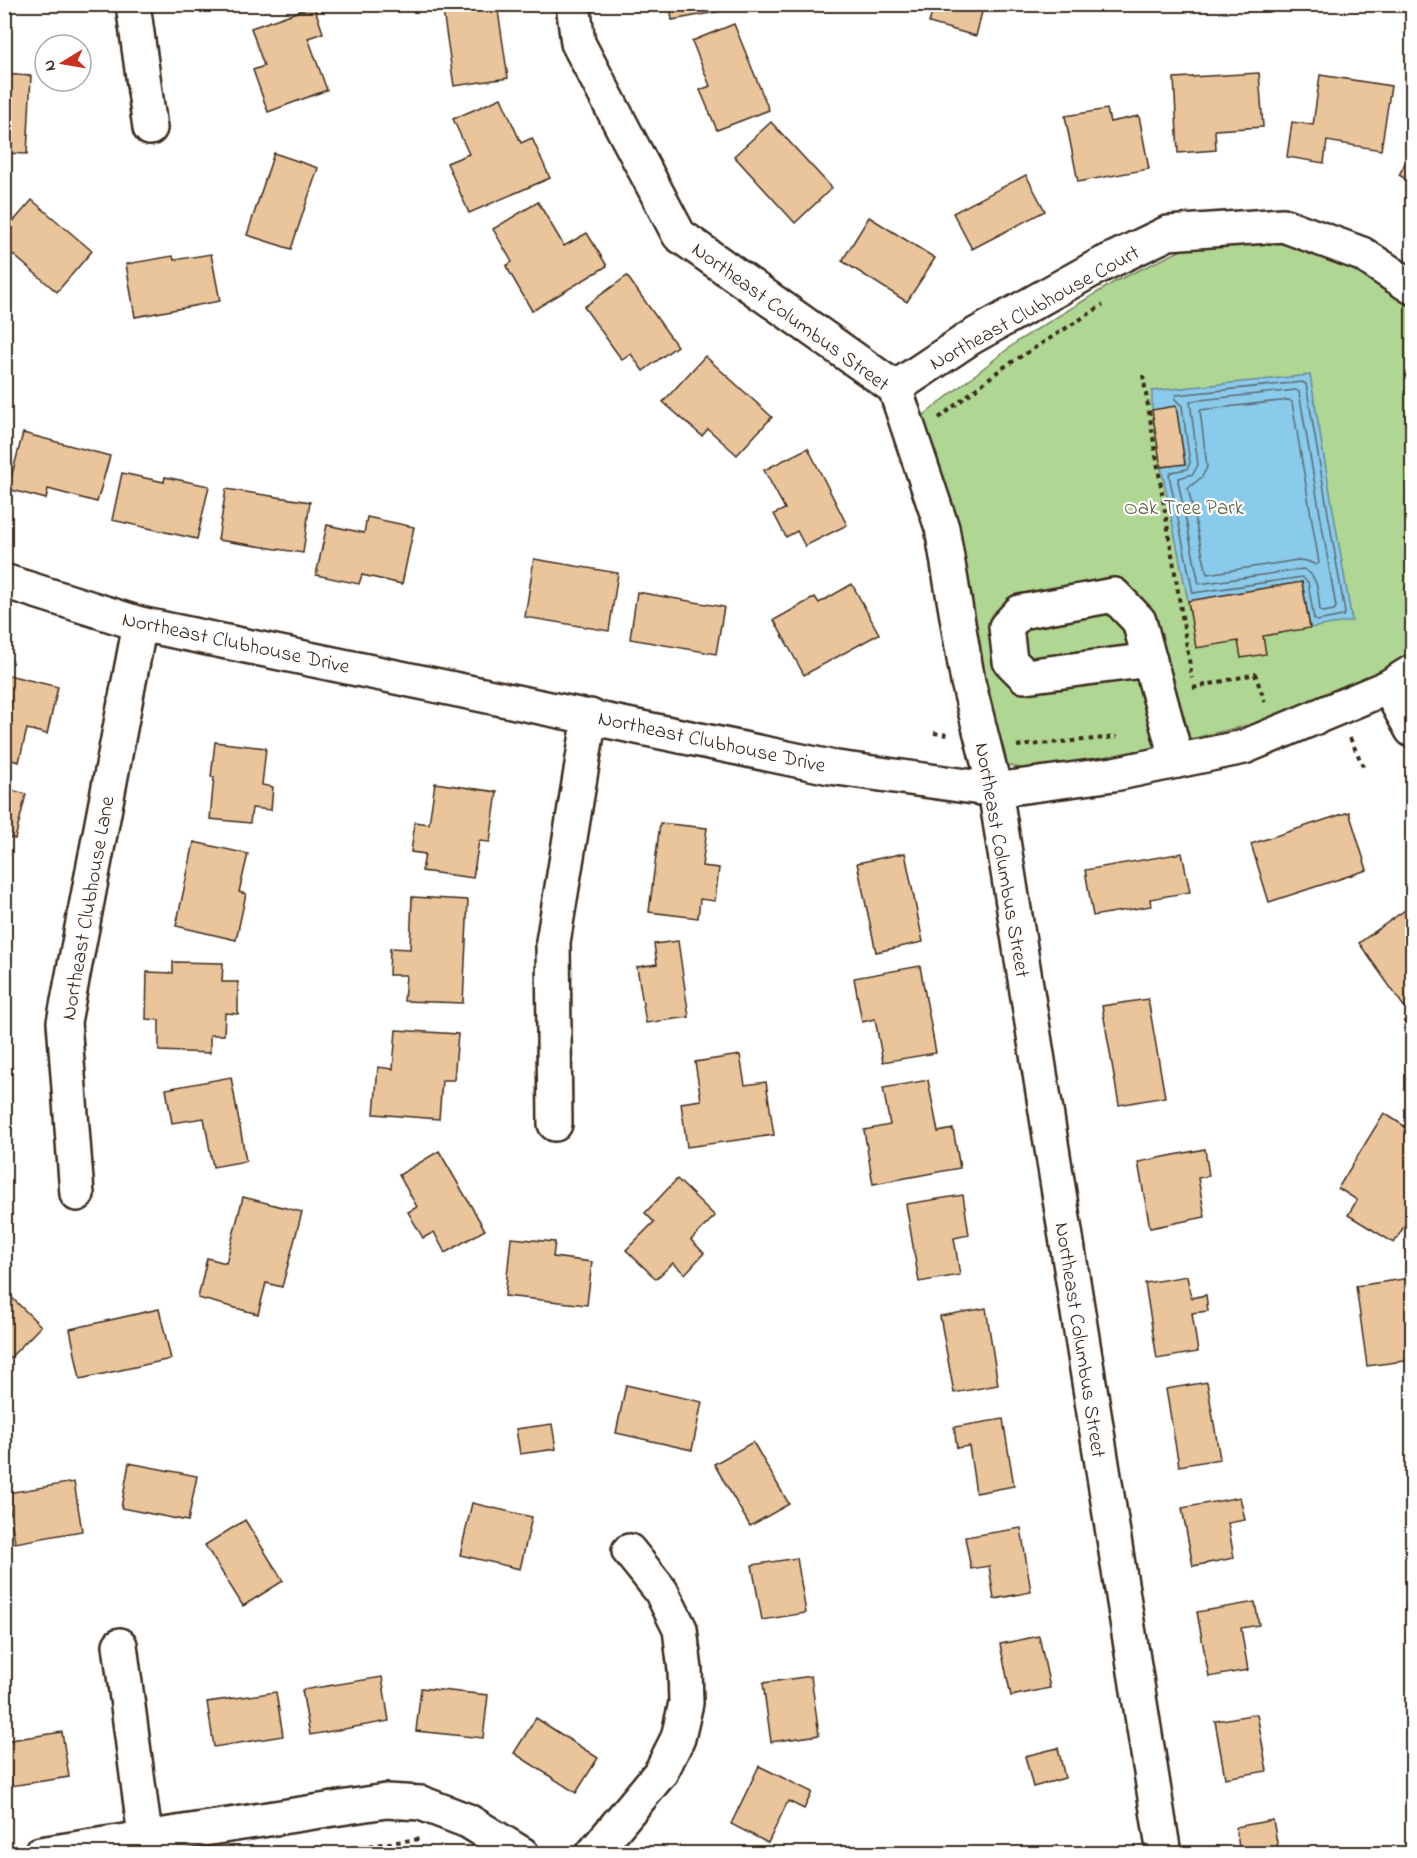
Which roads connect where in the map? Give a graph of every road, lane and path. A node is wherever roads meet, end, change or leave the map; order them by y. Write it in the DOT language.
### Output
graph roads {
  1 [pos="133,4"];
  2 [pos="573,4"];
  3 [pos="150,128"];
  4 [pos="1413,288"];
  5 [pos="1109,302"];
  6 [pos="1143,375"];
  7 [pos="895,388"];
  8 [pos="937,419"];
  9 [pos="4,581"];
  10 [pos="140,624"];
  11 [pos="1149,660"];
  12 [pos="1400,679"];
  13 [pos="1268,708"];
  14 [pos="590,716"];
  15 [pos="1413,730"];
  16 [pos="1348,733"];
  17 [pos="1177,761"];
  18 [pos="1365,770"];
  19 [pos="995,789"];
  20 [pos="555,1124"];
  21 [pos="76,1194"];
  22 [pos="629,1551"];
  23 [pos="120,1646"];
  24 [pos="146,1836"];
  25 [pos="420,1839"];
  26 [pos="39,1854"];
  27 [pos="307,1854"];
  28 [pos="522,1854"];
  29 [pos="593,1854"];
  30 [pos="1164,1854"];
  1 -- 3 [label="street"];
  2 -- 7 [label="street, Northeast Columbus Street"];
  4 -- 7 [label="street, Northeast Clubhouse Court"];
  5 -- 8 [label="path"];
  6 -- 13 [label="path"];
  7 -- 19 [label="street, Northeast Columbus Street"];
  9 -- 10 [label="street, Northeast Clubhouse Drive"];
  10 -- 14 [label="street, Northeast Clubhouse Drive"];
  10 -- 21 [label="street, Northeast Clubhouse Lane"];
  11 -- 17 [label="street"];
  12 -- 15 [label="street"];
  12 -- 17 [label="street, Northeast Clubhouse Drive"];
  14 -- 19 [label="street, Northeast Clubhouse Drive"];
  14 -- 20 [label="street"];
  16 -- 18 [label="path"];
  17 -- 19 [label="street, Northeast Clubhouse Drive"];
  19 -- 30 [label="street, Northeast Columbus Street"];
  22 -- 29 [label="street"];
  23 -- 24 [label="street"];
  24 -- 26 [label="street"];
  24 -- 28 [label="street"];
  25 -- 27 [label="path"];
}
